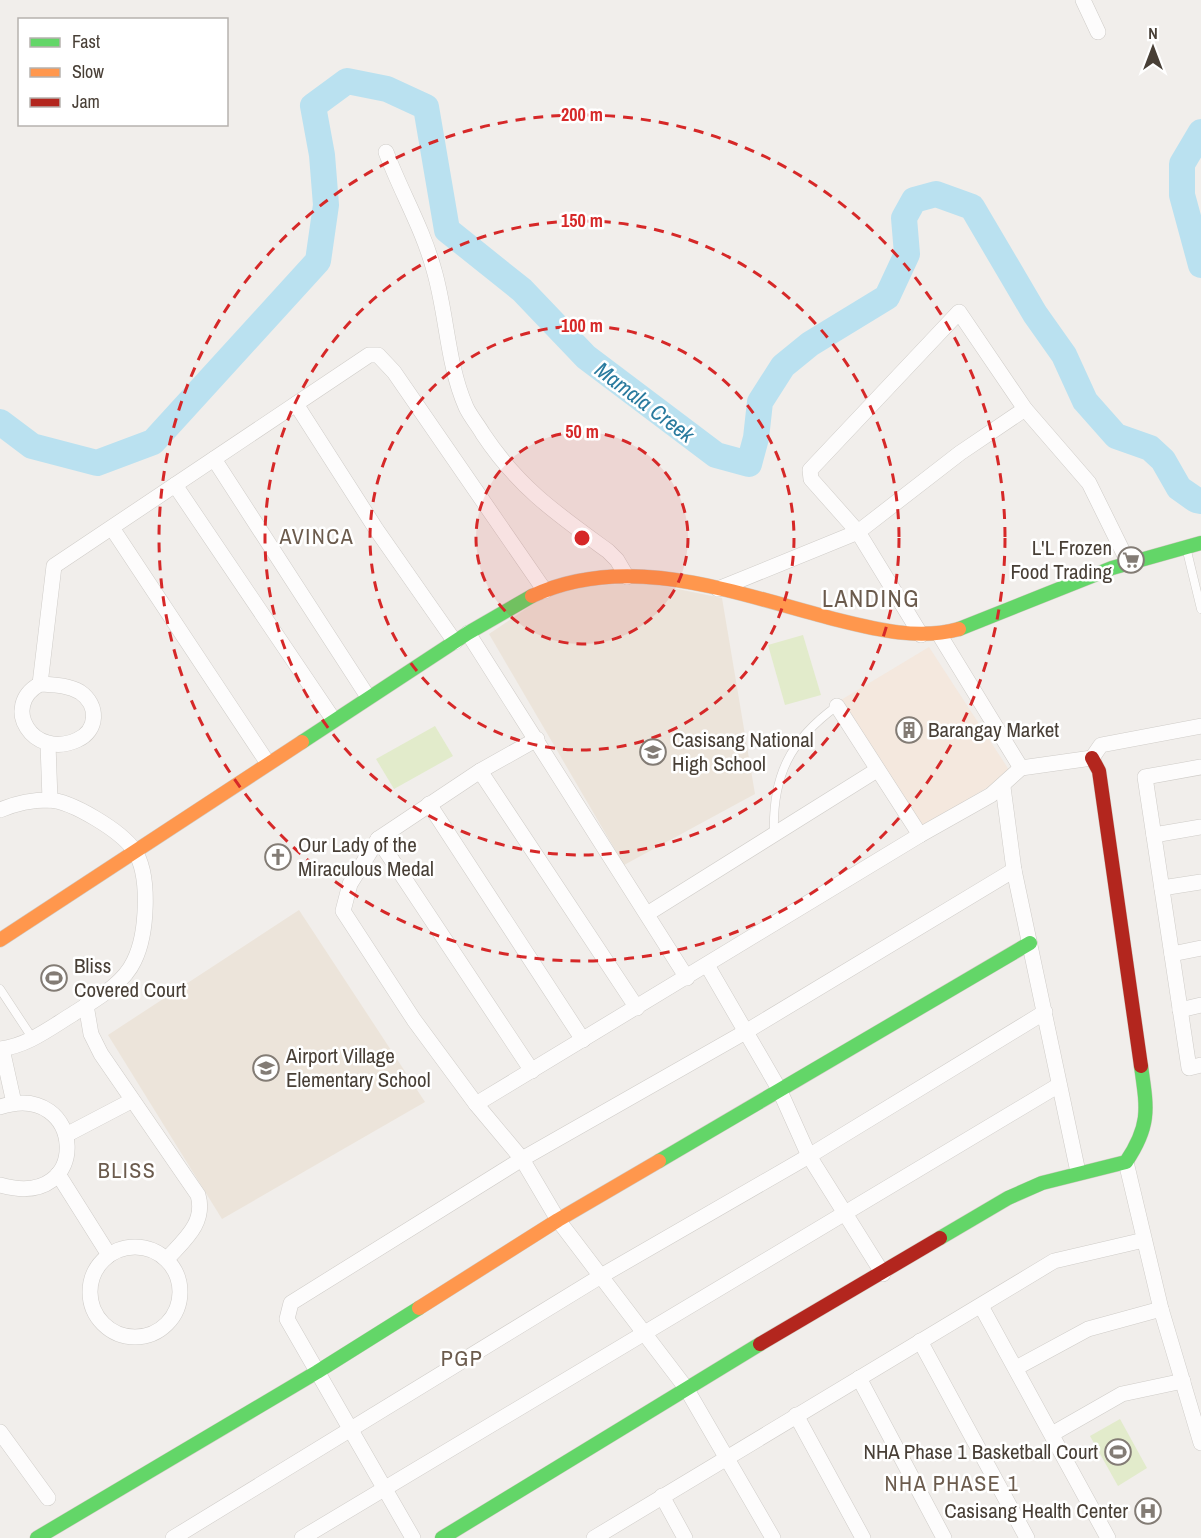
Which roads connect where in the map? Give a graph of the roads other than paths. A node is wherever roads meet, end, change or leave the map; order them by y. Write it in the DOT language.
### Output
graph roads {
  1 [pos="1083,0"];
  2 [pos="1098,32"];
  3 [pos="386,152"];
  4 [pos="296,404"];
  5 [pos="1025,409"];
  6 [pos="214,459"];
  7 [pos="175,485"];
  8 [pos="112,528"];
  9 [pos="858,532"];
  10 [pos="1201,543"];
  11 [pos="1186,546"];
  12 [pos="1126,560"];
  13 [pos="627,577"];
  14 [pos="718,589"];
  15 [pos="544,591"];
  16 [pos="1201,609"];
  17 [pos="468,633"];
  18 [pos="939,634"];
  19 [pos="921,635"];
  20 [pos="455,642"];
  21 [pos="40,684"];
  22 [pos="368,697"];
  23 [pos="837,706"];
  24 [pos="333,719"];
  25 [pos="1201,726"];
  26 [pos="537,739"];
  27 [pos="48,744"];
  28 [pos="1092,758"];
  29 [pos="267,762"];
  30 [pos="1201,767"];
  31 [pos="1021,768"];
  32 [pos="877,770"];
  33 [pos="480,771"];
  34 [pos="1003,787"];
  35 [pos="50,800"];
  36 [pos="429,804"];
  37 [pos="0,810"];
  38 [pos="1201,826"];
  39 [pos="774,834"];
  40 [pos="920,835"];
  41 [pos="1154,835"];
  42 [pos="378,840"];
  43 [pos="134,850"];
  44 [pos="1014,870"];
  45 [pos="1201,882"];
  46 [pos="1162,888"];
  47 [pos="647,914"];
  48 [pos="0,940"];
  49 [pos="1030,943"];
  50 [pos="1201,948"];
  51 [pos="1172,954"];
  52 [pos="707,965"];
  53 [pos="687,978"];
  54 [pos="0,989"];
  55 [pos="86,1005"];
  56 [pos="1201,1005"];
  57 [pos="637,1008"];
  58 [pos="1180,1010"];
  59 [pos="1045,1012"];
  60 [pos="747,1031"];
  61 [pos="33,1039"];
  62 [pos="583,1040"];
  63 [pos="1,1049"];
  64 [pos="1201,1065"];
  65 [pos="532,1071"];
  66 [pos="1059,1085"];
  67 [pos="779,1089"];
  68 [pos="131,1101"];
  69 [pos="476,1104"];
  70 [pos="7,1105"];
  71 [pos="66,1135"];
  72 [pos="809,1156"];
  73 [pos="522,1159"];
  74 [pos="1126,1162"];
  75 [pos="1078,1172"];
  76 [pos="58,1174"];
  77 [pos="0,1185"];
  78 [pos="845,1212"];
  79 [pos="558,1220"];
  80 [pos="1144,1240"];
  81 [pos="109,1255"];
  82 [pos="167,1259"];
  83 [pos="883,1274"];
  84 [pos="602,1276"];
  85 [pos="981,1306"];
  86 [pos="1161,1309"];
  87 [pos="647,1334"];
  88 [pos="920,1341"];
  89 [pos="1016,1368"];
  90 [pos="317,1372"];
  91 [pos="859,1378"];
  92 [pos="1183,1381"];
  93 [pos="686,1388"];
  94 [pos="796,1415"];
  95 [pos="351,1429"];
  96 [pos="0,1432"];
  97 [pos="1052,1434"];
  98 [pos="1201,1443"];
  99 [pos="7,1455"];
  100 [pos="727,1456"];
  101 [pos="385,1488"];
  102 [pos="662,1496"];
  103 [pos="48,1497"];
  104 [pos="598,1537"];
  105 [pos="37,1538"];
  106 [pos="173,1538"];
  107 [pos="302,1538"];
  108 [pos="414,1538"];
  109 [pos="442,1538"];
  110 [pos="685,1538"];
  111 [pos="773,1538"];
  112 [pos="863,1538"];
  113 [pos="944,1538"];
  114 [pos="1027,1538"];
  115 [pos="1108,1538"];
  1 -- 2 [label="street"];
  3 -- 13 [label="street"];
  4 -- 6 [label="street"];
  4 -- 15 [label="street"];
  4 -- 20 [label="street"];
  5 -- 9 [label="street"];
  5 -- 9 [label="street"];
  5 -- 12 [label="street"];
  6 -- 7 [label="street"];
  6 -- 22 [label="street"];
  7 -- 8 [label="street"];
  7 -- 24 [label="street"];
  8 -- 21 [label="street"];
  8 -- 29 [label="street"];
  9 -- 14 [label="street"];
  9 -- 19 [label="street"];
  10 -- 11 [label="street"];
  11 -- 12 [label="street"];
  11 -- 16 [label="lane"];
  12 -- 18 [label="street"];
  13 -- 14 [label="street"];
  13 -- 15 [label="street"];
  14 -- 19 [label="street"];
  15 -- 17 [label="street"];
  17 -- 20 [label="street"];
  17 -- 26 [label="street"];
  18 -- 19 [label="street"];
  18 -- 31 [label="street"];
  20 -- 22 [label="street"];
  21 -- 27 [label="street"];
  21 -- 27 [label="street"];
  22 -- 24 [label="street"];
  23 -- 32 [label="street"];
  23 -- 39 [label="lane"];
  24 -- 29 [label="street"];
  25 -- 28 [label="street"];
  26 -- 33 [label="street"];
  26 -- 47 [label="street"];
  27 -- 35 [label="street"];
  28 -- 31 [label="street"];
  28 -- 74 [label="street"];
  29 -- 43 [label="street"];
  30 -- 41 [label="street"];
  31 -- 34 [label="street"];
  32 -- 39 [label="street"];
  32 -- 40 [label="street"];
  33 -- 36 [label="street"];
  33 -- 57 [label="street"];
  34 -- 40 [label="street"];
  34 -- 44 [label="street"];
  35 -- 37 [label="street"];
  35 -- 43 [label="street"];
  36 -- 42 [label="street"];
  36 -- 62 [label="street"];
  38 -- 41 [label="street"];
  39 -- 47 [label="street"];
  40 -- 52 [label="street"];
  41 -- 46 [label="street"];
  42 -- 65 [label="street"];
  42 -- 69 [label="street"];
  43 -- 48 [label="street"];
  43 -- 55 [label="street"];
  44 -- 49 [label="street"];
  44 -- 60 [label="street"];
  45 -- 46 [label="street"];
  46 -- 51 [label="street"];
  47 -- 53 [label="street"];
  49 -- 59 [label="street"];
  49 -- 67 [label="street"];
  50 -- 51 [label="street"];
  51 -- 58 [label="street"];
  52 -- 53 [label="street"];
  52 -- 60 [label="street"];
  53 -- 57 [label="street"];
  54 -- 61 [label="lane"];
  55 -- 61 [label="street"];
  55 -- 68 [label="street"];
  56 -- 58 [label="street"];
  57 -- 62 [label="street"];
  58 -- 64 [label="street"];
  59 -- 66 [label="street"];
  59 -- 72 [label="street"];
  60 -- 67 [label="street"];
  60 -- 73 [label="street"];
  61 -- 63 [label="street"];
  62 -- 65 [label="street"];
  63 -- 70 [label="street"];
  65 -- 69 [label="street"];
  66 -- 75 [label="street"];
  66 -- 78 [label="street"];
  67 -- 72 [label="street"];
  67 -- 79 [label="street"];
  68 -- 71 [label="street"];
  68 -- 82 [label="street"];
  69 -- 73 [label="street"];
  70 -- 71 [label="street"];
  71 -- 76 [label="street"];
  72 -- 78 [label="street"];
  72 -- 84 [label="street"];
  73 -- 79 [label="street"];
  73 -- 90 [label="street"];
  74 -- 75 [label="street"];
  74 -- 80 [label="street"];
  75 -- 83 [label="street"];
  76 -- 77 [label="street"];
  76 -- 81 [label="street"];
  78 -- 83 [label="street"];
  78 -- 87 [label="street"];
  79 -- 84 [label="street"];
  79 -- 90 [label="street"];
  80 -- 85 [label="street"];
  80 -- 86 [label="street"];
  81 -- 82 [label="street"];
  81 -- 82 [label="street"];
  83 -- 93 [label="street"];
  84 -- 87 [label="street"];
  84 -- 95 [label="street"];
  85 -- 88 [label="street"];
  85 -- 89 [label="street"];
  86 -- 89 [label="street"];
  86 -- 92 [label="street"];
  87 -- 93 [label="street"];
  87 -- 101 [label="street"];
  88 -- 91 [label="street"];
  88 -- 114 [label="street"];
  89 -- 97 [label="street"];
  90 -- 95 [label="street"];
  90 -- 105 [label="street"];
  91 -- 94 [label="street"];
  91 -- 113 [label="street"];
  92 -- 97 [label="street"];
  92 -- 98 [label="street"];
  93 -- 100 [label="street"];
  93 -- 109 [label="street"];
  94 -- 100 [label="street"];
  94 -- 112 [label="street"];
  95 -- 101 [label="street"];
  95 -- 106 [label="street"];
  96 -- 99 [label="street"];
  97 -- 115 [label="street"];
  99 -- 103 [label="street"];
  100 -- 102 [label="street"];
  100 -- 111 [label="street"];
  101 -- 107 [label="street"];
  101 -- 108 [label="street"];
  102 -- 104 [label="street"];
  102 -- 110 [label="street"];
}
